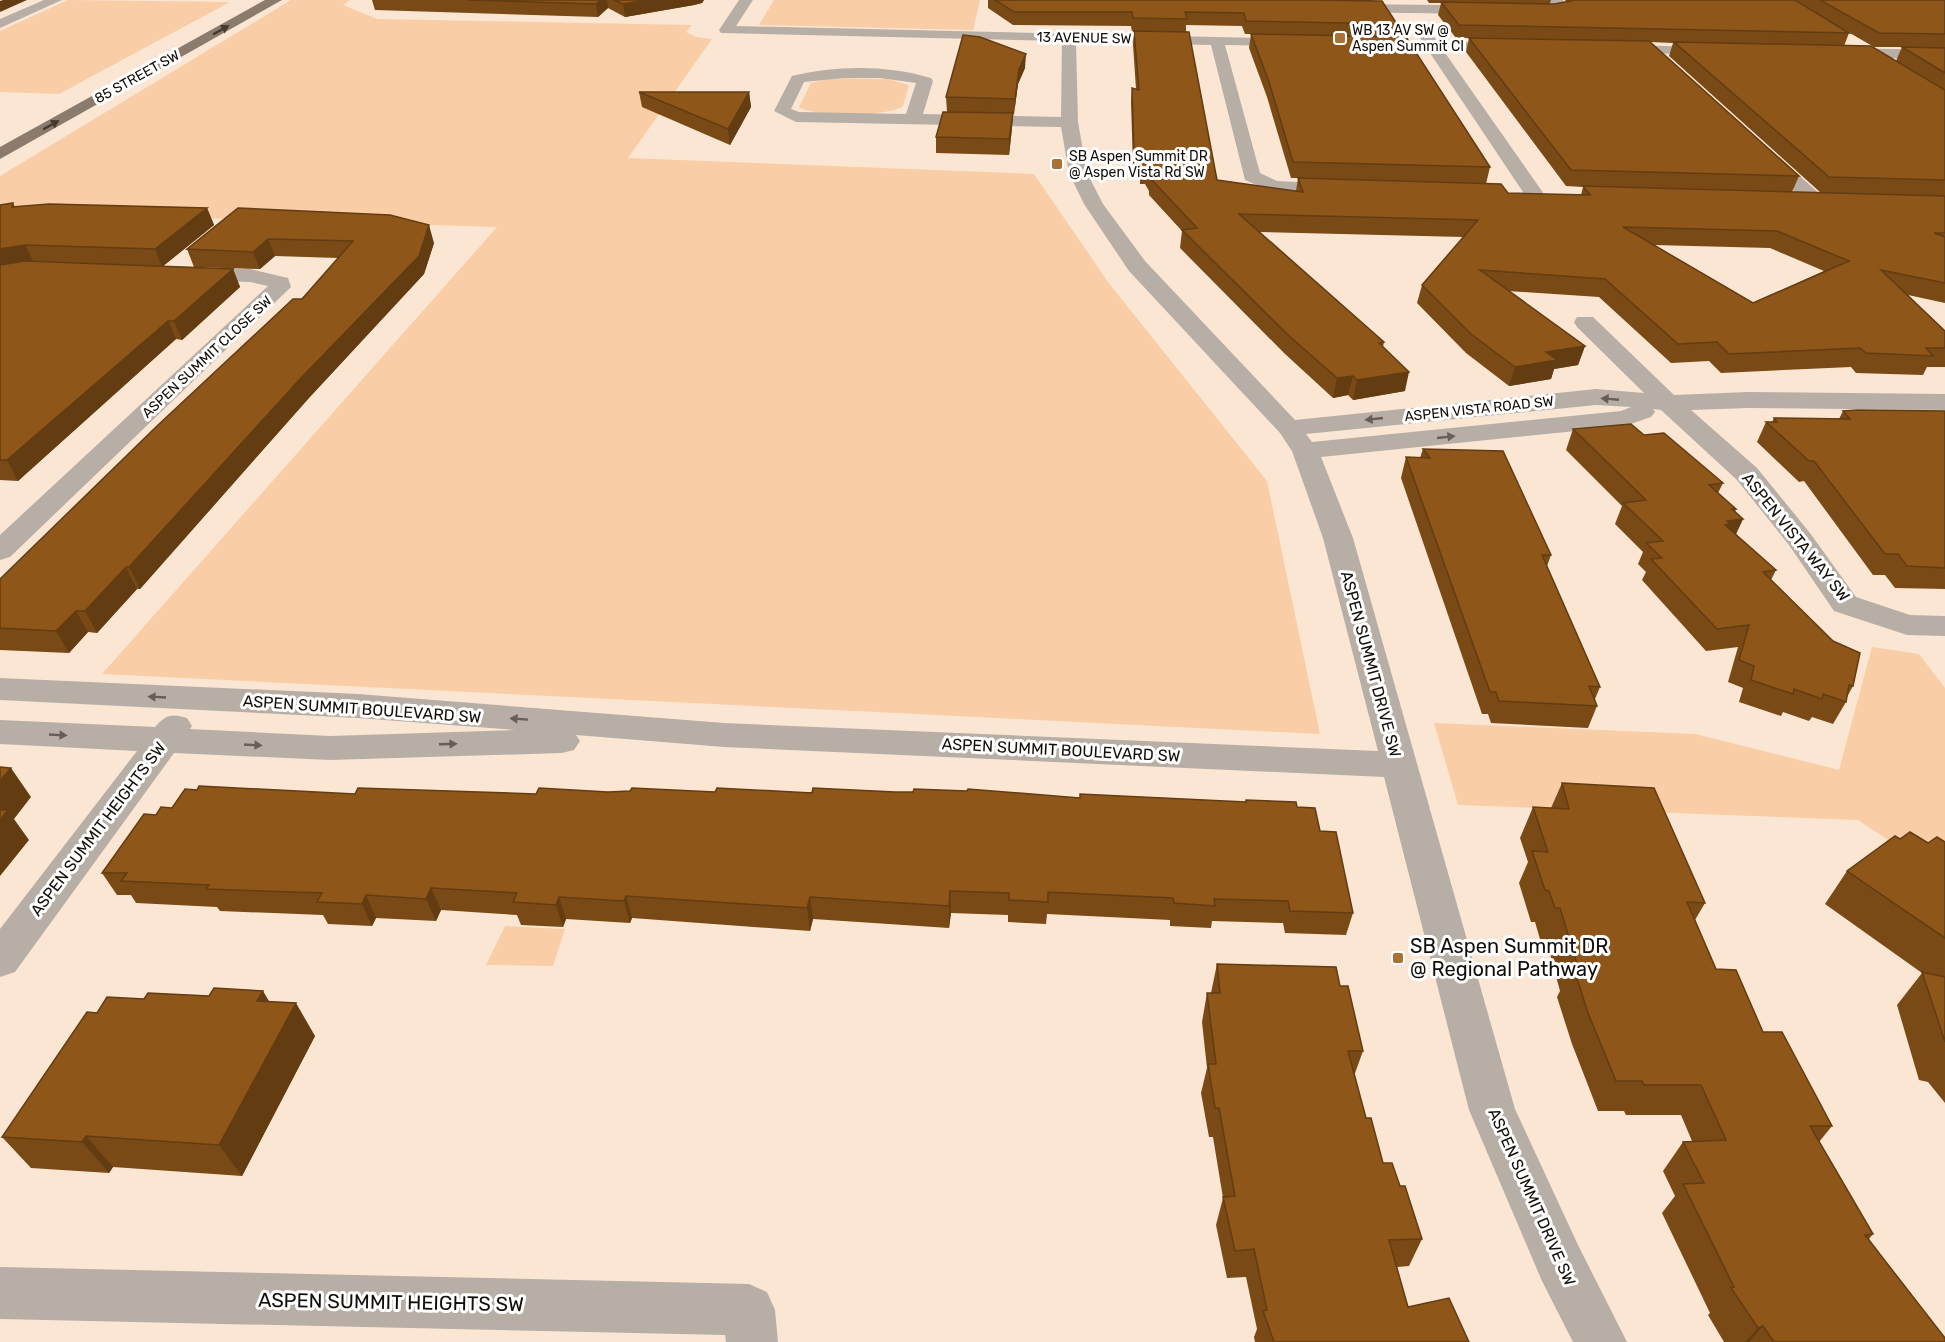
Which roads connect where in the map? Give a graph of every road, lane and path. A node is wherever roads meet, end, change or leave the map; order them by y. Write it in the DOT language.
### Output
graph roads {
  1 [pos="55,0"];
  2 [pos="247,0"];
  3 [pos="275,0"];
  4 [pos="746,0"];
  5 [pos="1556,0"];
  6 [pos="1326,7"];
  7 [pos="1407,9"];
  8 [pos="0,24"];
  9 [pos="1843,36"];
  10 [pos="1069,38"];
  11 [pos="1217,41"];
  12 [pos="1312,43"];
  13 [pos="1348,43"];
  14 [pos="1432,45"];
  15 [pos="1523,47"];
  16 [pos="1603,48"];
  17 [pos="1649,49"];
  18 [pos="1731,51"];
  19 [pos="1824,53"];
  20 [pos="1871,54"];
  21 [pos="1945,55"];
  22 [pos="1666,65"];
  23 [pos="1899,72"];
  24 [pos="39,114"];
  25 [pos="913,119"];
  26 [pos="1069,122"];
  27 [pos="1755,145"];
  28 [pos="0,154"];
  29 [pos="1359,190"];
  30 [pos="1511,194"];
  31 [pos="1534,194"];
  32 [pos="1558,195"];
  33 [pos="1793,201"];
  34 [pos="1816,201"];
  35 [pos="1840,202"];
  36 [pos="195,253"];
  37 [pos="1585,322"];
  38 [pos="1945,402"];
  39 [pos="1668,403"];
  40 [pos="1289,428"];
  41 [pos="1305,452"];
  42 [pos="0,521"];
  43 [pos="31,523"];
  44 [pos="0,551"];
  45 [pos="1945,626"];
  46 [pos="0,689"];
  47 [pos="196,698"];
  48 [pos="0,732"];
  49 [pos="724,735"];
  50 [pos="164,741"];
  51 [pos="1399,765"];
  52 [pos="0,960"];
  53 [pos="0,1293"];
  54 [pos="752,1342"];
  55 [pos="1601,1342"];
  1 -- 8 [label="street"];
  2 -- 24 [label="main road, 85 STREET SW"];
  28 -- 3 [label="main road, 85 STREET SW, one-way"];
  4 -- 10 [label="street, 13 AVENUE SW"];
  5 -- 7 [label="street"];
  6 -- 7 [label="street"];
  7 -- 14 [label="street"];
  9 -- 20 [label="street"];
  10 -- 11 [label="street, 13 AVENUE SW"];
  10 -- 26 [label="street, ASPEN SUMMIT DRIVE SW"];
  11 -- 12 [label="street, 13 AVENUE SW"];
  11 -- 29 [label="street"];
  13 -- 14 [label="street"];
  14 -- 15 [label="street"];
  14 -- 31 [label="street"];
  16 -- 17 [label="street"];
  17 -- 18 [label="street"];
  17 -- 22 [label="street"];
  19 -- 20 [label="street"];
  20 -- 21 [label="street"];
  20 -- 23 [label="street"];
  25 -- 25 [label="street"];
  25 -- 26 [label="street"];
  26 -- 40 [label="street, ASPEN SUMMIT DRIVE SW"];
  27 -- 34 [label="street"];
  30 -- 31 [label="street"];
  31 -- 32 [label="street"];
  33 -- 34 [label="street"];
  34 -- 35 [label="street"];
  36 -- 43 [label="street, ASPEN SUMMIT CLOSE SW"];
  37 -- 39 [label="street, ASPEN VISTA WAY SW"];
  38 -- 39 [label="street, ASPEN VISTA ROAD SW"];
  39 -- 40 [label="street, ASPEN VISTA ROAD SW, one-way"];
  41 -- 39 [label="street, ASPEN VISTA ROAD SW, one-way"];
  39 -- 45 [label="street, ASPEN VISTA WAY SW"];
  40 -- 41 [label="street, ASPEN SUMMIT DRIVE SW"];
  41 -- 51 [label="street, ASPEN SUMMIT DRIVE SW"];
  42 -- 43 [label="street"];
  43 -- 44 [label="street, ASPEN SUMMIT CLOSE SW"];
  47 -- 46 [label="street, ASPEN SUMMIT BOULEVARD SW, one-way"];
  49 -- 47 [label="street, ASPEN SUMMIT BOULEVARD SW, one-way"];
  47 -- 50 [label="street, ASPEN SUMMIT HEIGHTS SW"];
  48 -- 50 [label="street, ASPEN SUMMIT BOULEVARD SW, one-way"];
  50 -- 49 [label="street, ASPEN SUMMIT BOULEVARD SW, one-way"];
  49 -- 51 [label="street, ASPEN SUMMIT BOULEVARD SW"];
  50 -- 52 [label="street, ASPEN SUMMIT HEIGHTS SW"];
  51 -- 55 [label="street, ASPEN SUMMIT DRIVE SW"];
  53 -- 54 [label="street, ASPEN SUMMIT HEIGHTS SW"];
}
